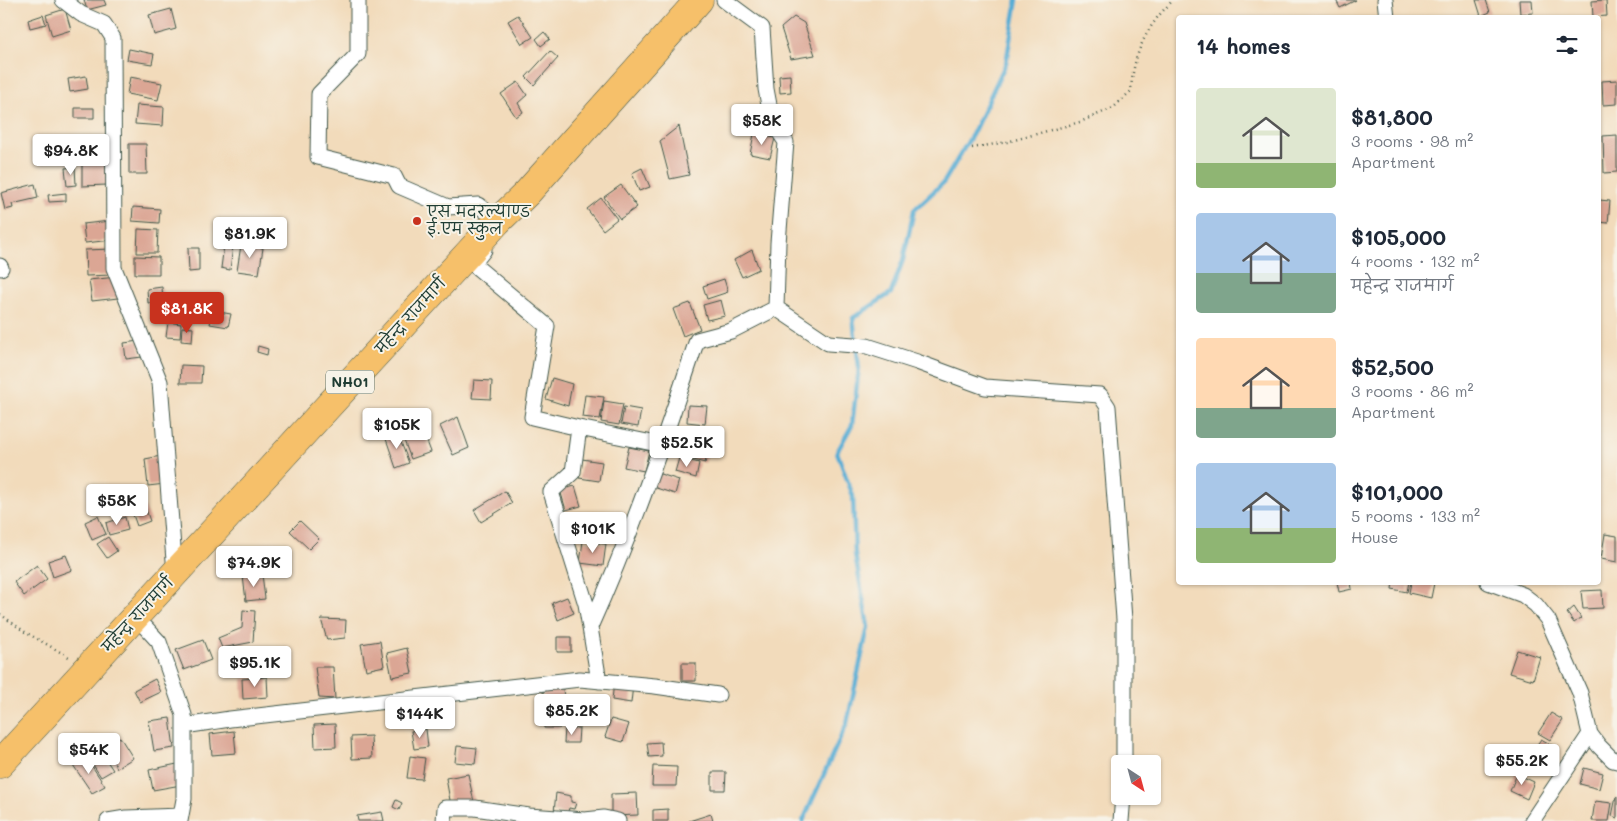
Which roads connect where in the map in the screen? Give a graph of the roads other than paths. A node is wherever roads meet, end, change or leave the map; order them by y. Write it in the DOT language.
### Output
graph roads {
  1 [pos="64,0"];
  2 [pos="358,0"];
  3 [pos="700,0"];
  4 [pos="724,0"];
  5 [pos="1385,0"];
  6 [pos="1387,15"];
  7 [pos="527,193"];
  8 [pos="498,221"];
  9 [pos="776,308"];
  10 [pos="579,428"];
  11 [pos="662,445"];
  12 [pos="175,574"];
  13 [pos="1496,585"];
  14 [pos="136,617"];
  15 [pos="590,627"];
  16 [pos="599,681"];
  17 [pos="718,696"];
  18 [pos="184,726"];
  19 [pos="1590,734"];
  20 [pos="1124,755"];
  21 [pos="1617,761"];
  22 [pos="0,764"];
  23 [pos="1122,805"];
  24 [pos="181,818"];
  25 [pos="108,821"];
  26 [pos="444,821"];
  27 [pos="618,821"];
  28 [pos="1121,821"];
  29 [pos="1532,821"];
  1 -- 12 [label="street"];
  2 -- 8 [label="street"];
  3 -- 7 [label="highway, महेन्द्र राजमार्ग / NH01"];
  4 -- 9 [label="street"];
  5 -- 6 [label="street"];
  7 -- 8 [label="highway, महेन्द्र राजमार्ग / NH01"];
  7 -- 10 [label="street"];
  8 -- 12 [label="highway, महेन्द्र राजमार्ग / NH01"];
  9 -- 11 [label="street"];
  9 -- 20 [label="street"];
  10 -- 11 [label="street"];
  10 -- 15 [label="street"];
  11 -- 15 [label="street"];
  12 -- 14 [label="highway, महेन्द्र राजमार्ग / NH01"];
  13 -- 19 [label="street"];
  14 -- 18 [label="street"];
  14 -- 22 [label="highway, महेन्द्र राजमार्ग / NH01"];
  15 -- 16 [label="street"];
  16 -- 17 [label="street"];
  16 -- 18 [label="street"];
  18 -- 24 [label="street"];
  19 -- 21 [label="street"];
  19 -- 29 [label="street"];
  23 -- 28 [label="street"];
  24 -- 25 [label="street"];
  26 -- 27 [label="street"];
}
